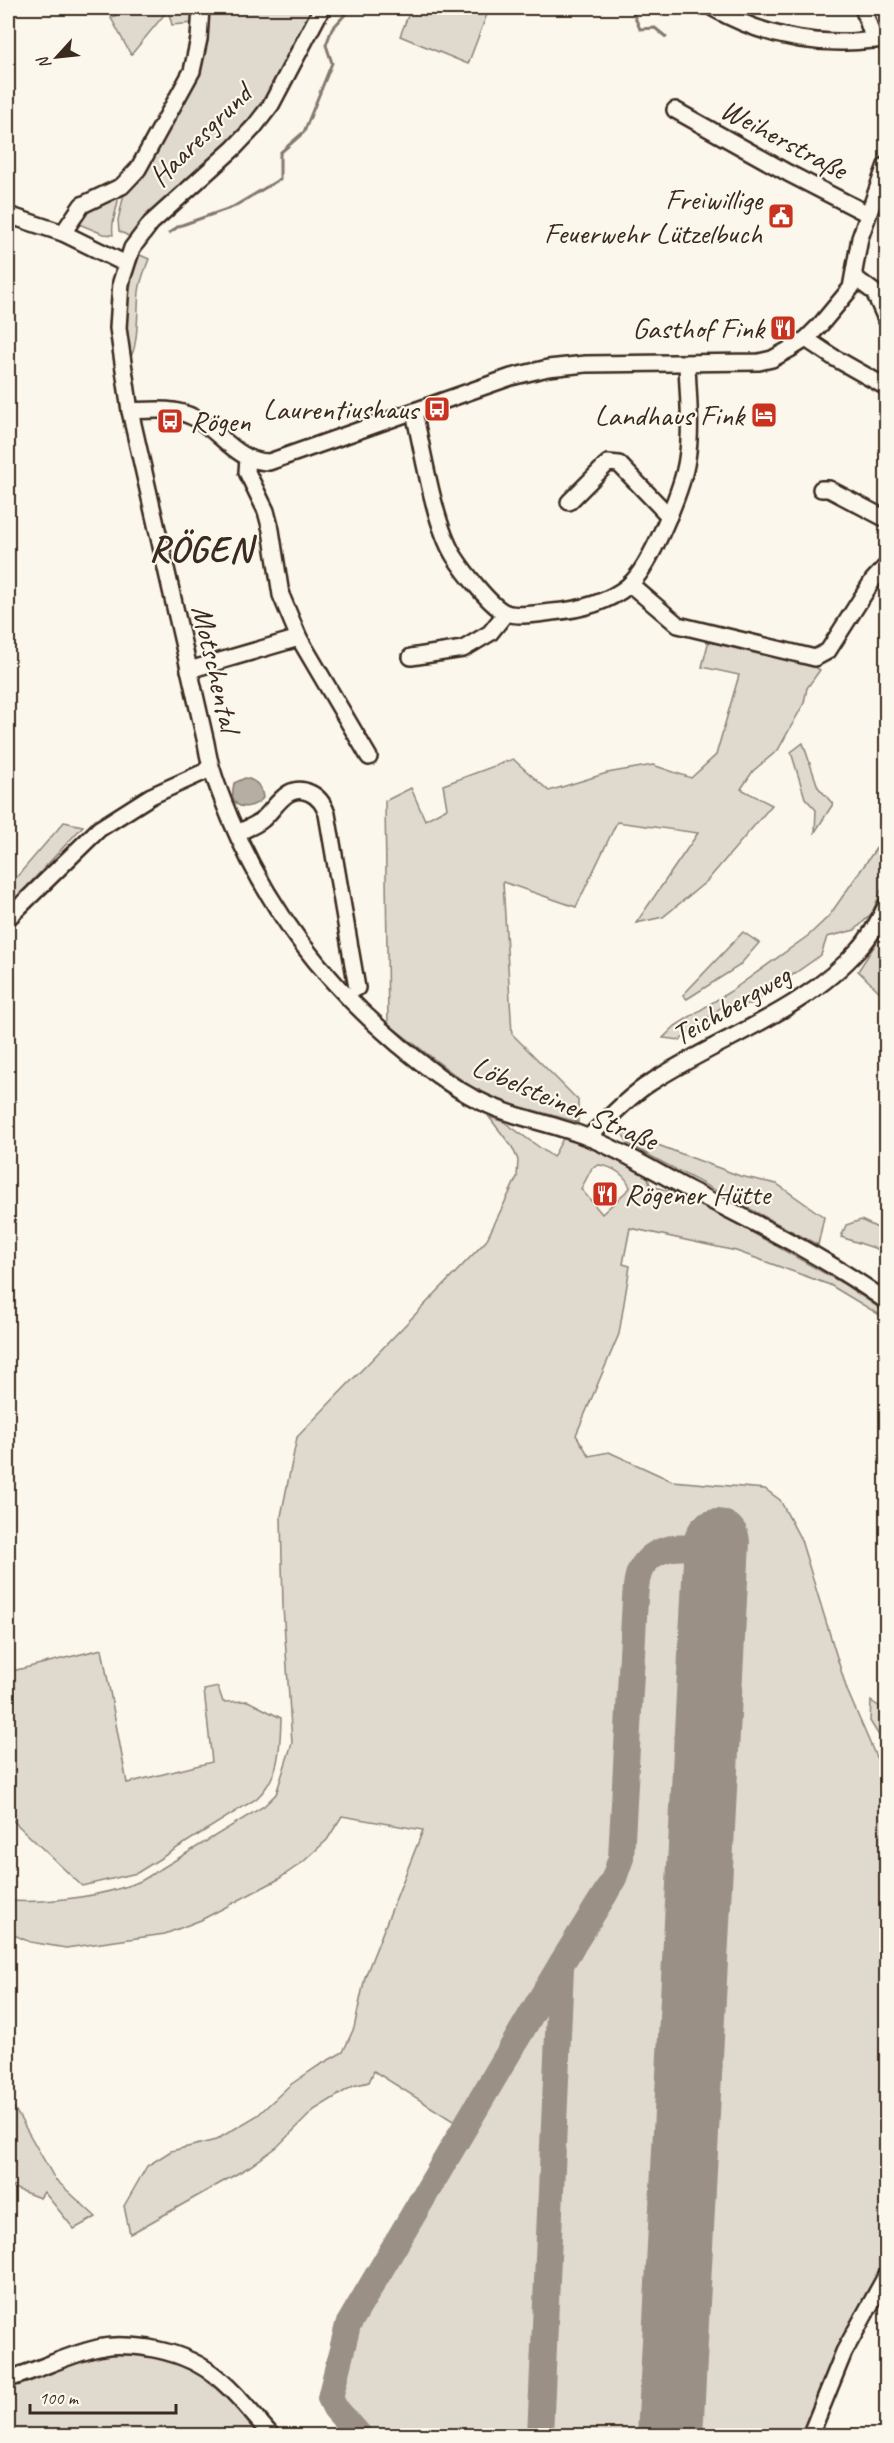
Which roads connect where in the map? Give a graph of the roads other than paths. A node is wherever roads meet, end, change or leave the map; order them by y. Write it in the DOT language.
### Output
graph roads {
  1 [pos="201,8"];
  2 [pos="322,8"];
  3 [pos="713,8"];
  4 [pos="863,8"];
  5 [pos="880,39"];
  6 [pos="675,110"];
  7 [pos="886,165"];
  8 [pos="868,214"];
  9 [pos="8,215"];
  10 [pos="63,232"];
  11 [pos="126,264"];
  12 [pos="854,277"];
  13 [pos="886,319"];
  14 [pos="806,339"];
  15 [pos="687,364"];
  16 [pos="886,387"];
  17 [pos="130,411"];
  18 [pos="414,412"];
  19 [pos="248,458"];
  20 [pos="821,489"];
  21 [pos="569,502"];
  22 [pos="669,516"];
  23 [pos="886,519"];
  24 [pos="886,566"];
  25 [pos="630,584"];
  26 [pos="506,613"];
  27 [pos="299,638"];
  28 [pos="411,657"];
  29 [pos="189,670"];
  30 [pos="369,757"];
  31 [pos="209,766"];
  32 [pos="237,833"];
  33 [pos="886,906"];
  34 [pos="8,918"];
  35 [pos="357,988"];
  36 [pos="589,1137"];
  37 [pos="886,1301"];
  38 [pos="886,2277"];
  39 [pos="8,2379"];
  40 [pos="272,2436"];
  41 [pos="810,2436"];
  1 -- 10 [label="street"];
  2 -- 11 [label="street, Haaresgrund"];
  3 -- 5 [label="street"];
  4 -- 5 [label="street"];
  6 -- 8 [label="street, Weiherstraße"];
  7 -- 8 [label="street"];
  8 -- 12 [label="street"];
  9 -- 10 [label="street"];
  10 -- 11 [label="street"];
  11 -- 17 [label="street, Motschental"];
  12 -- 13 [label="street"];
  12 -- 14 [label="street"];
  14 -- 15 [label="street"];
  14 -- 16 [label="street"];
  15 -- 18 [label="street"];
  15 -- 22 [label="street"];
  17 -- 19 [label="street"];
  17 -- 29 [label="street, Motschental"];
  18 -- 19 [label="street"];
  18 -- 26 [label="street"];
  19 -- 27 [label="street"];
  20 -- 23 [label="street"];
  21 -- 22 [label="street"];
  22 -- 25 [label="street"];
  24 -- 25 [label="street"];
  25 -- 26 [label="street"];
  26 -- 28 [label="street"];
  27 -- 29 [label="street"];
  27 -- 30 [label="street"];
  29 -- 31 [label="street, Motschental"];
  31 -- 32 [label="street, Löbelsteiner Straße"];
  31 -- 34 [label="street"];
  32 -- 35 [label="street"];
  32 -- 36 [label="street, Löbelsteiner Straße"];
  33 -- 36 [label="street, Teichbergweg"];
  36 -- 37 [label="street, Löbelsteiner Straße"];
  38 -- 41 [label="street"];
  39 -- 40 [label="street"];
}
